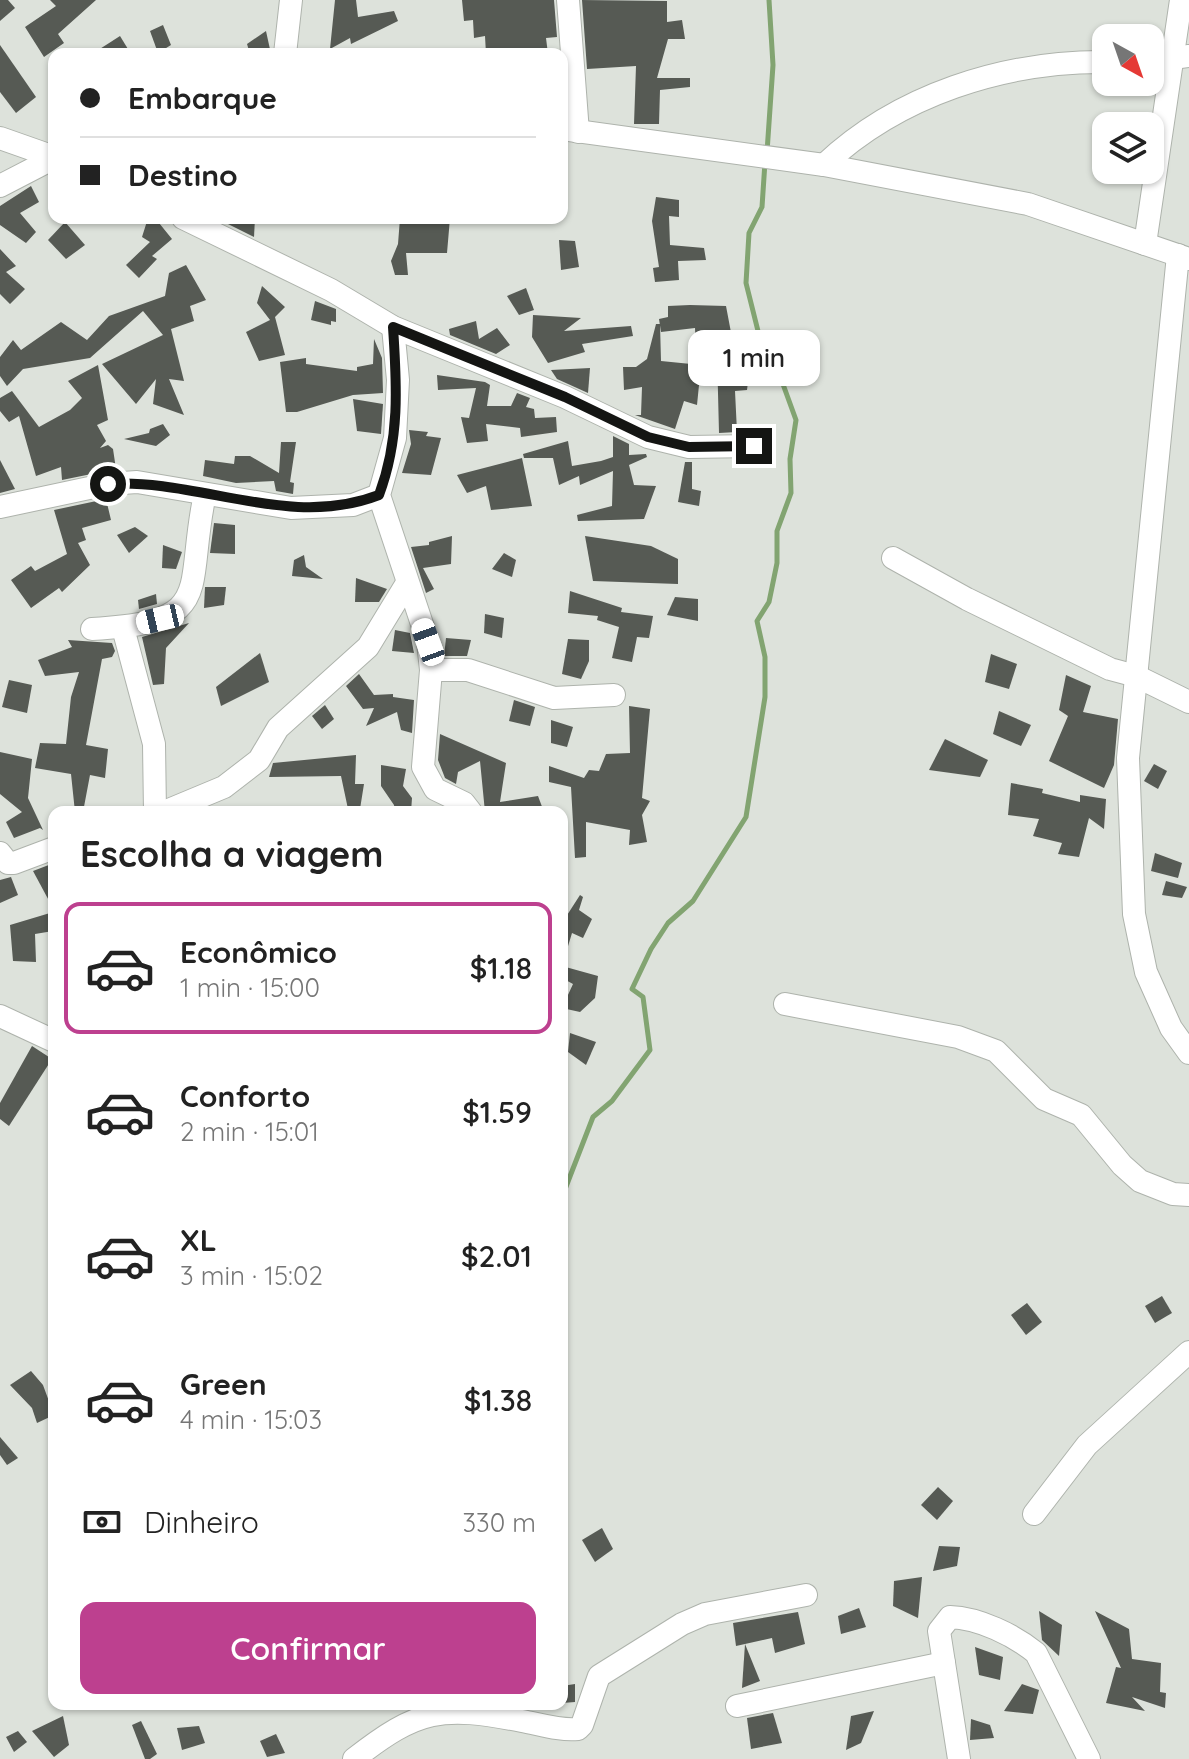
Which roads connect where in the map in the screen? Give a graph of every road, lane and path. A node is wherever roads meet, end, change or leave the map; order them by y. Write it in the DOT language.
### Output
graph roads {
  1 [pos="291,0"];
  2 [pos="568,0"];
  3 [pos="1181,0"];
  4 [pos="286,48"];
  5 [pos="1182,57"];
  6 [pos="1092,63"];
  7 [pos="570,131"];
  8 [pos="0,138"];
  9 [pos="48,156"];
  10 [pos="48,161"];
  11 [pos="824,165"];
  12 [pos="0,186"];
  13 [pos="195,224"];
  14 [pos="1145,244"];
  15 [pos="1184,257"];
  16 [pos="393,327"];
  17 [pos="754,446"];
  18 [pos="205,494"];
  19 [pos="379,495"];
  20 [pos="0,507"];
  21 [pos="893,558"];
  22 [pos="407,583"];
  23 [pos="123,628"];
  24 [pos="92,629"];
  25 [pos="431,670"];
  26 [pos="1136,676"];
  27 [pos="614,695"];
  28 [pos="1189,702"];
  29 [pos="155,806"];
  30 [pos="178,806"];
  31 [pos="466,806"];
  32 [pos="48,850"];
  33 [pos="0,853"];
  34 [pos="785,1004"];
  35 [pos="0,1016"];
  36 [pos="48,1038"];
  37 [pos="1189,1053"];
  38 [pos="1189,1195"];
  39 [pos="1189,1352"];
  40 [pos="1034,1514"];
  41 [pos="806,1595"];
  42 [pos="944,1663"];
  43 [pos="737,1706"];
  44 [pos="515,1712"];
  45 [pos="354,1759"];
  46 [pos="959,1759"];
  47 [pos="1089,1759"];
  1 -- 4 [label="street"];
  2 -- 7 [label="street"];
  3 -- 5 [label="street"];
  5 -- 14 [label="street"];
  6 -- 11 [label="street"];
  7 -- 11 [label="street"];
  8 -- 9 [label="street"];
  10 -- 12 [label="street"];
  11 -- 14 [label="street"];
  13 -- 16 [label="street"];
  14 -- 15 [label="street"];
  15 -- 26 [label="street"];
  16 -- 17 [label="street"];
  16 -- 19 [label="street"];
  18 -- 19 [label="street"];
  18 -- 20 [label="street"];
  18 -- 23 [label="street"];
  19 -- 22 [label="street"];
  21 -- 26 [label="street"];
  22 -- 25 [label="street"];
  22 -- 30 [label="street"];
  23 -- 24 [label="street"];
  23 -- 29 [label="street"];
  25 -- 27 [label="street"];
  25 -- 31 [label="street"];
  26 -- 28 [label="street"];
  26 -- 37 [label="street"];
  32 -- 33 [label="street"];
  34 -- 38 [label="street"];
  35 -- 36 [label="street"];
  39 -- 40 [label="street"];
  41 -- 44 [label="street"];
  42 -- 43 [label="street"];
  42 -- 46 [label="street"];
  42 -- 47 [label="street"];
  44 -- 45 [label="street"];
}
